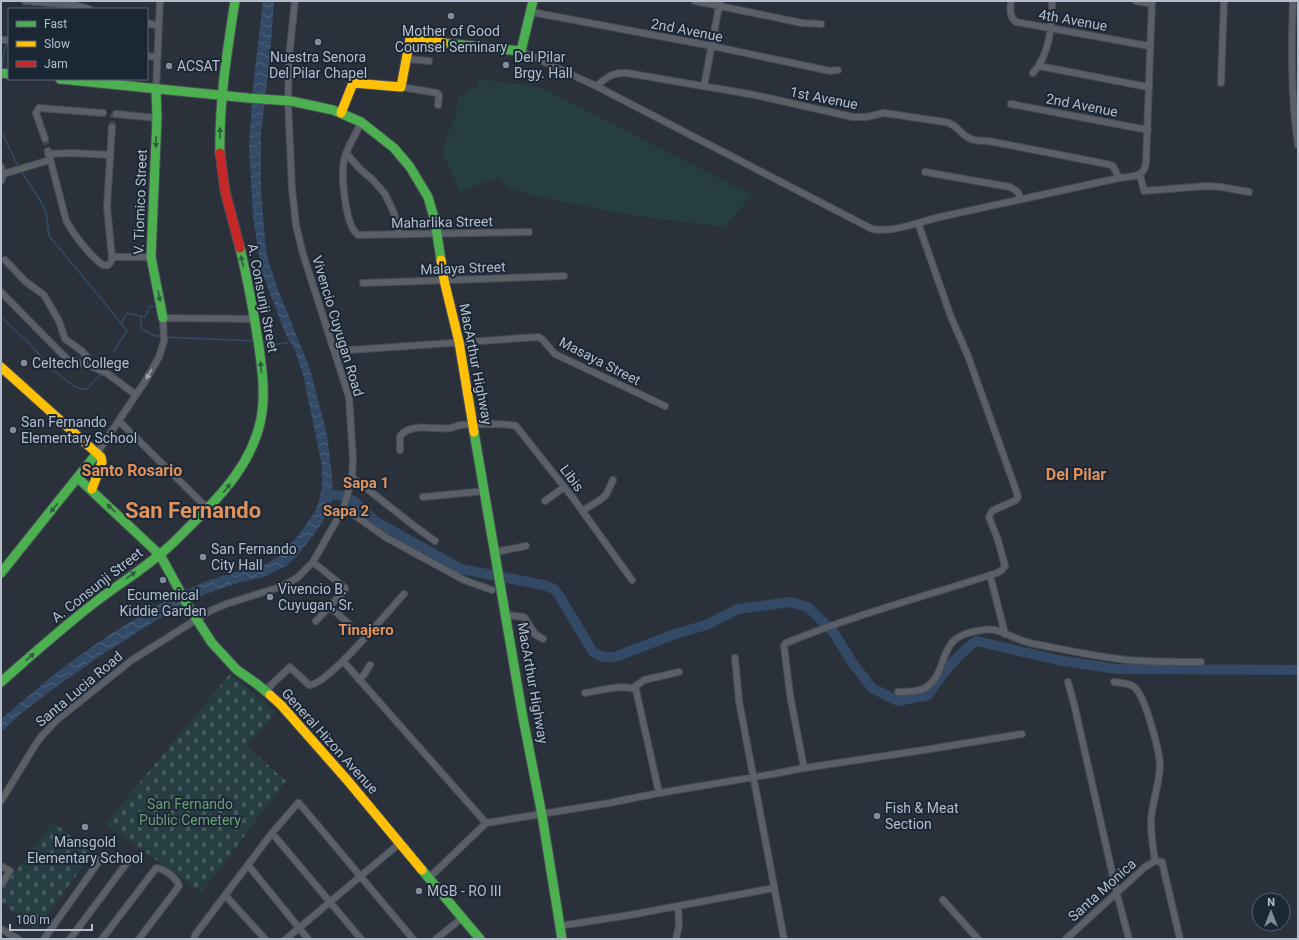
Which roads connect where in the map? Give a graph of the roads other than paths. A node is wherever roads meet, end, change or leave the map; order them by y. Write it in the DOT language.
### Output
graph roads {
  1 [pos="25,1"];
  2 [pos="160,1"];
  3 [pos="235,1"];
  4 [pos="295,1"];
  5 [pos="533,1"];
  6 [pos="695,1"];
  7 [pos="1011,1"];
  8 [pos="1052,1"];
  9 [pos="1136,1"];
  10 [pos="1224,1"];
  11 [pos="1294,1"];
  12 [pos="1152,2"];
  13 [pos="719,3"];
  14 [pos="74,5"];
  15 [pos="85,8"];
  16 [pos="531,12"];
  17 [pos="148,23"];
  18 [pos="821,24"];
  19 [pos="1295,25"];
  20 [pos="159,26"];
  21 [pos="1050,29"];
  22 [pos="712,46"];
  23 [pos="1150,46"];
  24 [pos="521,51"];
  25 [pos="148,56"];
  26 [pos="157,57"];
  27 [pos="406,59"];
  28 [pos="429,61"];
  29 [pos="1039,66"];
  30 [pos="838,70"];
  31 [pos="1033,73"];
  32 [pos="70,80"];
  33 [pos="1221,83"];
  34 [pos="596,86"];
  35 [pos="704,86"];
  36 [pos="401,87"];
  37 [pos="1148,87"];
  38 [pos="156,89"];
  39 [pos="221,95"];
  40 [pos="288,101"];
  41 [pos="1011,104"];
  42 [pos="438,105"];
  43 [pos="104,113"];
  44 [pos="341,113"];
  45 [pos="116,114"];
  46 [pos="157,118"];
  47 [pos="361,122"];
  48 [pos="112,126"];
  49 [pos="1148,130"];
  50 [pos="45,139"];
  51 [pos="1298,145"];
  52 [pos="346,154"];
  53 [pos="110,155"];
  54 [pos="50,160"];
  55 [pos="2,170"];
  56 [pos="925,172"];
  57 [pos="1140,175"];
  58 [pos="1119,178"];
  59 [pos="1,181"];
  60 [pos="1249,192"];
  61 [pos="1020,199"];
  62 [pos="918,223"];
  63 [pos="529,232"];
  64 [pos="399,234"];
  65 [pos="438,234"];
  66 [pos="151,257"];
  67 [pos="112,258"];
  68 [pos="5,260"];
  69 [pos="564,276"];
  70 [pos="444,280"];
  71 [pos="363,284"];
  72 [pos="1,292"];
  73 [pos="164,318"];
  74 [pos="255,319"];
  75 [pos="65,339"];
  76 [pos="459,342"];
  77 [pos="55,347"];
  78 [pos="335,351"];
  79 [pos="88,358"];
  80 [pos="1,367"];
  81 [pos="136,395"];
  82 [pos="665,406"];
  83 [pos="119,421"];
  84 [pos="473,425"];
  85 [pos="400,450"];
  86 [pos="97,453"];
  87 [pos="352,477"];
  88 [pos="78,478"];
  89 [pos="612,480"];
  90 [pos="564,487"];
  91 [pos="92,489"];
  92 [pos="485,491"];
  93 [pos="423,498"];
  94 [pos="545,501"];
  95 [pos="344,507"];
  96 [pos="208,509"];
  97 [pos="582,511"];
  98 [pos="435,541"];
  99 [pos="526,546"];
  100 [pos="495,552"];
  101 [pos="160,555"];
  102 [pos="313,562"];
  103 [pos="1,573"];
  104 [pos="990,575"];
  105 [pos="632,580"];
  106 [pos="492,590"];
  107 [pos="404,594"];
  108 [pos="330,607"];
  109 [pos="507,616"];
  110 [pos="196,619"];
  111 [pos="316,621"];
  112 [pos="349,624"];
  113 [pos="1005,634"];
  114 [pos="543,639"];
  115 [pos="735,658"];
  116 [pos="343,661"];
  117 [pos="1200,662"];
  118 [pos="370,665"];
  119 [pos="679,672"];
  120 [pos="359,680"];
  121 [pos="1,682"];
  122 [pos="1068,682"];
  123 [pos="1114,682"];
  124 [pos="633,688"];
  125 [pos="265,691"];
  126 [pos="898,692"];
  127 [pos="585,694"];
  128 [pos="1022,734"];
  129 [pos="804,768"];
  130 [pos="753,778"];
  131 [pos="659,793"];
  132 [pos="1,802"];
  133 [pos="542,815"];
  134 [pos="486,823"];
  135 [pos="272,833"];
  136 [pos="400,843"];
  137 [pos="100,860"];
  138 [pos="130,860"];
  139 [pos="1155,861"];
  140 [pos="248,865"];
  141 [pos="1,866"];
  142 [pos="361,876"];
  143 [pos="429,878"];
  144 [pos="1,885"];
  145 [pos="774,888"];
  146 [pos="225,894"];
  147 [pos="1117,894"];
  148 [pos="943,900"];
  149 [pos="330,902"];
  150 [pos="678,906"];
  151 [pos="462,918"];
  152 [pos="559,926"];
  153 [pos="299,928"];
  154 [pos="1,929"];
  155 [pos="18,939"];
  156 [pos="44,939"];
  157 [pos="70,939"];
  158 [pos="102,939"];
  159 [pos="138,939"];
  160 [pos="194,939"];
  161 [pos="265,939"];
  162 [pos="286,939"];
  163 [pos="308,939"];
  164 [pos="361,939"];
  165 [pos="413,939"];
  166 [pos="436,939"];
  167 [pos="480,939"];
  168 [pos="562,939"];
  169 [pos="676,939"];
  170 [pos="783,939"];
  171 [pos="978,939"];
  172 [pos="1066,939"];
  173 [pos="1129,939"];
  174 [pos="1180,939"];
  1 -- 14 [label="street"];
  2 -- 20 [label="street"];
  3 -- 39 [label="main road, A. Consunji Street"];
  4 -- 40 [label="street, Vivencio Cuyugan Road"];
  5 -- 16 [label="main road"];
  6 -- 13 [label="street"];
  7 -- 21 [label="street, 4th Avenue"];
  8 -- 21 [label="street"];
  9 -- 12 [label="street"];
  10 -- 33 [label="street"];
  11 -- 19 [label="street"];
  12 -- 23 [label="street"];
  13 -- 18 [label="street"];
  13 -- 22 [label="street"];
  14 -- 15 [label="street"];
  16 -- 22 [label="street, 2nd Avenue"];
  16 -- 24 [label="main road"];
  17 -- 20 [label="street"];
  19 -- 51 [label="street"];
  20 -- 26 [label="street"];
  21 -- 23 [label="street, 4th Avenue"];
  21 -- 29 [label="street"];
  22 -- 30 [label="street, 2nd Avenue"];
  22 -- 35 [label="street"];
  23 -- 37 [label="street"];
  24 -- 27 [label="main road"];
  24 -- 34 [label="street"];
  25 -- 26 [label="street"];
  26 -- 38 [label="street"];
  27 -- 28 [label="street"];
  27 -- 36 [label="main road"];
  29 -- 31 [label="street"];
  29 -- 37 [label="street"];
  32 -- 38 [label="main road, MacArthur Highway"];
  34 -- 35 [label="street, 1st Avenue"];
  34 -- 62 [label="street"];
  35 -- 58 [label="street, 1st Avenue"];
  36 -- 42 [label="street"];
  36 -- 44 [label="main road"];
  37 -- 49 [label="street"];
  38 -- 39 [label="main road, MacArthur Highway"];
  38 -- 46 [label="main road, V. Tiomico Street"];
  39 -- 40 [label="main road, MacArthur Highway"];
  74 -- 39 [label="main road, A. Consunji Street, one-way"];
  40 -- 44 [label="main road, MacArthur Highway"];
  40 -- 78 [label="street, Vivencio Cuyugan Road"];
  41 -- 49 [label="street, 2nd Avenue"];
  43 -- 50 [label="street"];
  44 -- 47 [label="main road, MacArthur Highway"];
  45 -- 46 [label="street"];
  46 -- 66 [label="main road, V. Tiomico Street, one-way"];
  47 -- 52 [label="street"];
  47 -- 65 [label="main road, MacArthur Highway"];
  48 -- 53 [label="street"];
  49 -- 57 [label="street"];
  52 -- 64 [label="street"];
  52 -- 64 [label="street, Maharlika Street"];
  53 -- 54 [label="street"];
  53 -- 67 [label="street"];
  54 -- 55 [label="street"];
  54 -- 67 [label="street"];
  55 -- 59 [label="street"];
  56 -- 61 [label="street"];
  57 -- 58 [label="street"];
  57 -- 60 [label="street"];
  58 -- 61 [label="street"];
  61 -- 62 [label="street"];
  62 -- 104 [label="street"];
  63 -- 65 [label="street, Maharlika Street"];
  64 -- 65 [label="street, Maharlika Street"];
  65 -- 70 [label="main road, MacArthur Highway"];
  66 -- 67 [label="street"];
  66 -- 73 [label="main road, V. Tiomico Street, one-way"];
  68 -- 75 [label="street"];
  69 -- 70 [label="street, Malaya Street"];
  70 -- 71 [label="street, Malaya Street"];
  70 -- 76 [label="main road, MacArthur Highway"];
  72 -- 77 [label="street"];
  73 -- 74 [label="street"];
  73 -- 81 [label="street, V. Tiomico Street, one-way"];
  96 -- 74 [label="main road, A. Consunji Street, one-way"];
  75 -- 77 [label="street"];
  75 -- 79 [label="street"];
  76 -- 78 [label="street, Masaya Street"];
  76 -- 82 [label="street, Masaya Street"];
  76 -- 84 [label="main road, MacArthur Highway"];
  77 -- 81 [label="street"];
  78 -- 87 [label="street, Vivencio Cuyugan Road"];
  80 -- 86 [label="main road"];
  81 -- 83 [label="street, V. Tiomico Street"];
  83 -- 86 [label="street, V. Tiomico Street"];
  83 -- 96 [label="street"];
  84 -- 85 [label="street"];
  84 -- 90 [label="street, Libis"];
  84 -- 92 [label="main road, MacArthur Highway"];
  86 -- 88 [label="main road, V. Tiomico Street"];
  86 -- 91 [label="main road"];
  87 -- 95 [label="street, Vivencio Cuyugan Road"];
  87 -- 98 [label="street"];
  88 -- 91 [label="main road, General Hizon Avenue"];
  88 -- 103 [label="main road, V. Tiomico Street, one-way"];
  89 -- 97 [label="street"];
  90 -- 94 [label="street"];
  90 -- 97 [label="street, Libis"];
  101 -- 91 [label="main road, General Hizon Avenue, one-way"];
  92 -- 93 [label="street"];
  92 -- 100 [label="main road, MacArthur Highway"];
  95 -- 102 [label="street, Vivencio Cuyugan Road"];
  95 -- 106 [label="street"];
  96 -- 101 [label="main road, A. Consunji Street"];
  97 -- 105 [label="street, Libis"];
  99 -- 100 [label="street"];
  100 -- 109 [label="main road, MacArthur Highway"];
  101 -- 110 [label="main road, General Hizon Avenue"];
  121 -- 101 [label="main road, A. Consunji Street, one-way"];
  102 -- 108 [label="street"];
  102 -- 110 [label="street, Vivencio Cuyugan Road"];
  104 -- 113 [label="street"];
  104 -- 129 [label="street"];
  107 -- 116 [label="street"];
  108 -- 111 [label="street"];
  108 -- 112 [label="street"];
  109 -- 114 [label="street"];
  109 -- 133 [label="main road, MacArthur Highway"];
  110 -- 125 [label="main road, General Hizon Avenue"];
  110 -- 132 [label="street, Santa Lucia Road"];
  113 -- 117 [label="street"];
  113 -- 126 [label="street"];
  115 -- 130 [label="street"];
  116 -- 120 [label="street"];
  116 -- 125 [label="street"];
  118 -- 120 [label="street"];
  119 -- 124 [label="street"];
  120 -- 134 [label="street"];
  122 -- 147 [label="street"];
  123 -- 139 [label="street"];
  124 -- 127 [label="street"];
  124 -- 131 [label="street"];
  125 -- 136 [label="main road, General Hizon Avenue"];
  128 -- 129 [label="street"];
  129 -- 130 [label="street"];
  130 -- 131 [label="street"];
  130 -- 145 [label="street"];
  131 -- 133 [label="street"];
  133 -- 134 [label="street"];
  133 -- 152 [label="main road, MacArthur Highway"];
  134 -- 143 [label="street"];
  135 -- 140 [label="street"];
  135 -- 142 [label="street"];
  135 -- 149 [label="street"];
  136 -- 142 [label="street"];
  136 -- 143 [label="main road, General Hizon Avenue"];
  137 -- 156 [label="street"];
  138 -- 157 [label="street"];
  139 -- 147 [label="street, Santa Monica"];
  139 -- 174 [label="street"];
  140 -- 146 [label="street"];
  140 -- 153 [label="street"];
  141 -- 144 [label="street"];
  142 -- 149 [label="street"];
  142 -- 165 [label="street"];
  143 -- 151 [label="main road, General Hizon Avenue"];
  145 -- 150 [label="street"];
  145 -- 170 [label="street"];
  146 -- 160 [label="street"];
  146 -- 161 [label="street"];
  147 -- 172 [label="street, Santa Monica"];
  147 -- 173 [label="street"];
  148 -- 171 [label="street"];
  149 -- 153 [label="street"];
  149 -- 164 [label="street"];
  150 -- 152 [label="street"];
  150 -- 169 [label="street"];
  151 -- 166 [label="street"];
  151 -- 167 [label="main road, General Hizon Avenue"];
  152 -- 168 [label="main road, MacArthur Highway"];
  153 -- 162 [label="street"];
  153 -- 163 [label="street"];
  154 -- 155 [label="street"];
  158 -- 159 [label="street"];
}
